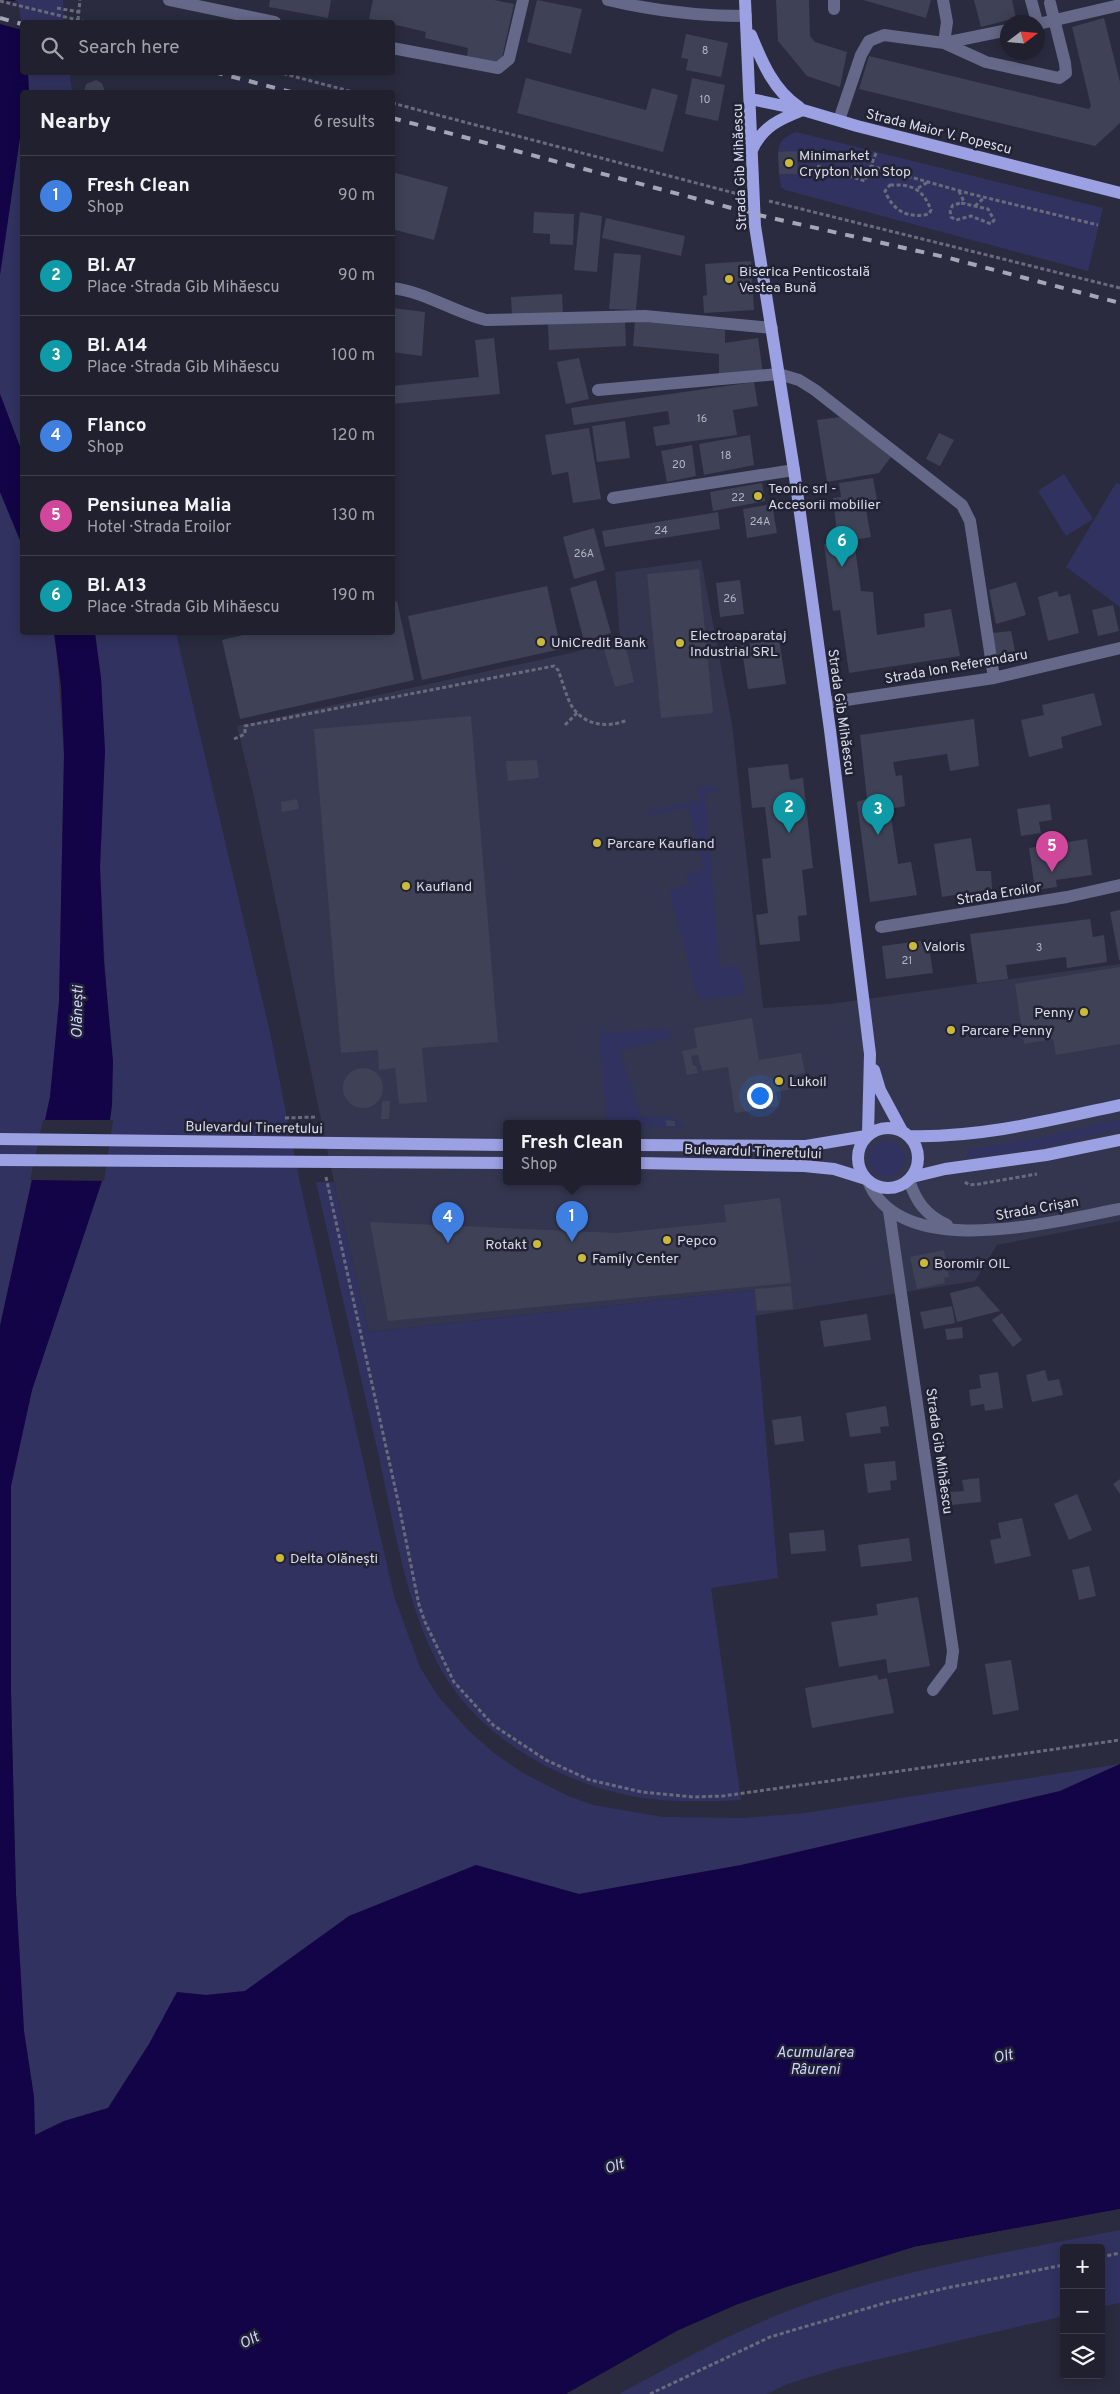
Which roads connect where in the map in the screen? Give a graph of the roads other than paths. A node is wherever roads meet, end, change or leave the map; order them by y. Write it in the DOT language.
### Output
graph roads {
  1 [pos="169,0"];
  2 [pos="523,0"];
  3 [pos="608,0"];
  4 [pos="746,0"];
  5 [pos="943,0"];
  6 [pos="1031,0"];
  7 [pos="1050,3"];
  8 [pos="1120,5"];
  9 [pos="1035,15"];
  10 [pos="265,20"];
  11 [pos="747,21"];
  12 [pos="1055,21"];
  13 [pos="1045,22"];
  14 [pos="1000,32"];
  15 [pos="944,43"];
  16 [pos="395,49"];
  17 [pos="751,99"];
  18 [pos="803,110"];
  19 [pos="839,120"];
  20 [pos="752,150"];
  21 [pos="1120,193"];
  22 [pos="395,288"];
  23 [pos="772,328"];
  24 [pos="779,374"];
  25 [pos="598,390"];
  26 [pos="794,470"];
  27 [pos="613,498"];
  28 [pos="1120,648"];
  29 [pos="994,678"];
  30 [pos="826,703"];
  31 [pos="1120,886"];
  32 [pos="881,927"];
  33 [pos="870,1054"];
  34 [pos="1120,1105"];
  35 [pos="906,1133"];
  36 [pos="867,1135"];
  37 [pos="0,1139"];
  38 [pos="1120,1140"];
  39 [pos="503,1144"];
  40 [pos="641,1145"];
  41 [pos="0,1160"];
  42 [pos="503,1163"];
  43 [pos="641,1163"];
  44 [pos="910,1178"];
  45 [pos="867,1180"];
  46 [pos="1120,1209"];
  47 [pos="890,1211"];
  48 [pos="959,1229"];
  49 [pos="933,1690"];
  1 -- 10 [label="street"];
  2 -- 16 [label="street"];
  3 -- 11 [label="street"];
  4 -- 11 [label="main road, Strada Gib Mihăescu"];
  5 -- 15 [label="street"];
  6 -- 9 [label="street"];
  7 -- 12 [label="street"];
  8 -- 12 [label="street"];
  11 -- 17 [label="main road, Strada Gib Mihăescu"];
  11 -- 18 [label="main road"];
  12 -- 13 [label="street"];
  12 -- 15 [label="street"];
  14 -- 15 [label="street"];
  15 -- 19 [label="street"];
  17 -- 18 [label="main road, Strada Maior V. Popescu"];
  17 -- 20 [label="main road, Strada Gib Mihăescu"];
  18 -- 19 [label="main road, Strada Maior V. Popescu"];
  18 -- 20 [label="main road"];
  19 -- 21 [label="main road, Strada Maior V. Popescu"];
  20 -- 23 [label="main road, Strada Gib Mihăescu"];
  22 -- 23 [label="street"];
  23 -- 24 [label="main road, Strada Gib Mihăescu"];
  24 -- 25 [label="street"];
  24 -- 26 [label="main road, Strada Gib Mihăescu"];
  24 -- 29 [label="street"];
  26 -- 27 [label="street"];
  26 -- 30 [label="main road, Strada Gib Mihăescu"];
  28 -- 29 [label="street, Strada Ion Referendaru"];
  29 -- 30 [label="street, Strada Ion Referendaru"];
  30 -- 33 [label="main road, Strada Gib Mihăescu"];
  31 -- 32 [label="street, Strada Eroilor"];
  33 -- 35 [label="main road, Strada Gib Mihăescu"];
  33 -- 36 [label="main road, Strada Gib Mihăescu"];
  34 -- 35 [label="main road, Bulevardul Tineretului"];
  35 -- 36 [label="main road, Bulevardul Tineretului"];
  35 -- 44 [label="main road"];
  36 -- 40 [label="main road, Bulevardul Tineretului"];
  36 -- 45 [label="main road"];
  37 -- 39 [label="main road, Bulevardul Tineretului"];
  38 -- 44 [label="main road, Bulevardul Tineretului"];
  41 -- 42 [label="main road"];
  43 -- 45 [label="main road, Bulevardul Tineretului"];
  44 -- 45 [label="main road, Bulevardul Tineretului"];
  44 -- 48 [label="street, Strada Crișan"];
  45 -- 47 [label="street, Strada Crișan"];
  46 -- 48 [label="street, Strada Crișan"];
  47 -- 48 [label="street, Strada Crișan"];
  47 -- 49 [label="street, Strada Gib Mihăescu"];
}
